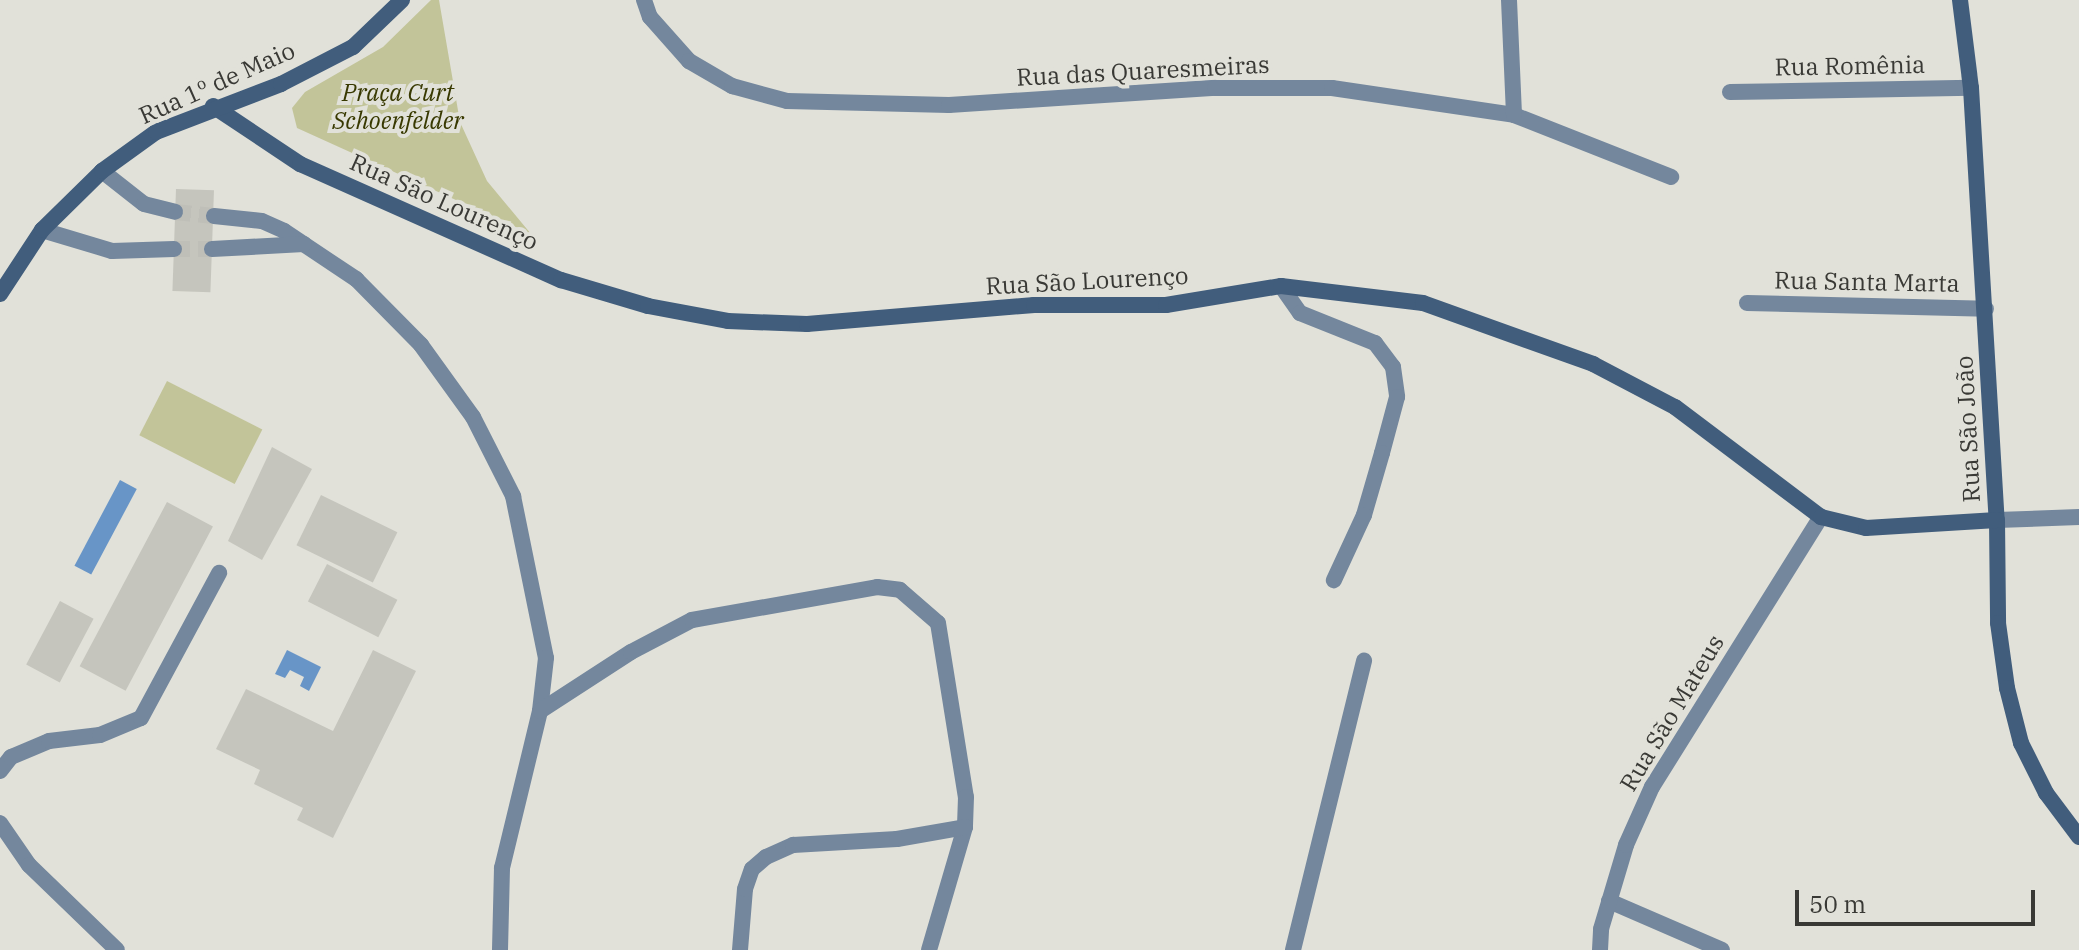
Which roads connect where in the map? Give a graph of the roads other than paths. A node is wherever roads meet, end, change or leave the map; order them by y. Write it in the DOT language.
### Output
graph roads {
  1 [pos="402,0"];
  2 [pos="644,0"];
  3 [pos="1509,0"];
  4 [pos="1960,0"];
  5 [pos="1971,88"];
  6 [pos="1730,92"];
  7 [pos="213,106"];
  8 [pos="1514,115"];
  9 [pos="102,171"];
  10 [pos="1671,177"];
  11 [pos="175,212"];
  12 [pos="214,216"];
  13 [pos="42,230"];
  14 [pos="304,244"];
  15 [pos="174,249"];
  16 [pos="212,249"];
  17 [pos="1281,286"];
  18 [pos="0,294"];
  19 [pos="1747,303"];
  20 [pos="1986,309"];
  21 [pos="1821,517"];
  22 [pos="2079,517"];
  23 [pos="1997,520"];
  24 [pos="219,573"];
  25 [pos="1334,580"];
  26 [pos="1364,661"];
  27 [pos="540,711"];
  28 [pos="0,771"];
  29 [pos="0,823"];
  30 [pos="965,827"];
  31 [pos="2079,837"];
  32 [pos="1609,901"];
  33 [pos="117,950"];
  34 [pos="500,950"];
  35 [pos="740,950"];
  36 [pos="929,950"];
  37 [pos="1293,950"];
  38 [pos="1600,950"];
  39 [pos="1722,950"];
  1 -- 7 [label="street, Rua 1º de Maio"];
  2 -- 8 [label="street, Rua das Quaresmeiras"];
  3 -- 8 [label="street"];
  4 -- 5 [label="street, Rua São João"];
  5 -- 6 [label="street, Rua Romênia"];
  5 -- 20 [label="street, Rua São João"];
  7 -- 9 [label="street, Rua 1º de Maio"];
  7 -- 17 [label="street, Rua São Lourenço"];
  8 -- 10 [label="street, Rua das Quaresmeiras"];
  9 -- 11 [label="street"];
  9 -- 13 [label="street, Rua 1º de Maio"];
  12 -- 14 [label="street"];
  13 -- 15 [label="street"];
  13 -- 18 [label="street, Rua 1º de Maio"];
  14 -- 16 [label="street"];
  14 -- 27 [label="street"];
  17 -- 21 [label="street, Rua São Lourenço"];
  17 -- 25 [label="street"];
  19 -- 20 [label="street, Rua Santa Marta"];
  20 -- 23 [label="street, Rua São João"];
  21 -- 23 [label="street, Rua São Lourenço"];
  21 -- 32 [label="street, Rua São Mateus"];
  22 -- 23 [label="street"];
  23 -- 31 [label="street, Rua São João"];
  24 -- 28 [label="street"];
  26 -- 37 [label="street"];
  27 -- 30 [label="street"];
  27 -- 34 [label="street"];
  29 -- 33 [label="street"];
  30 -- 35 [label="street"];
  30 -- 36 [label="street"];
  32 -- 38 [label="street, Rua São Mateus"];
  32 -- 39 [label="street"];
}
